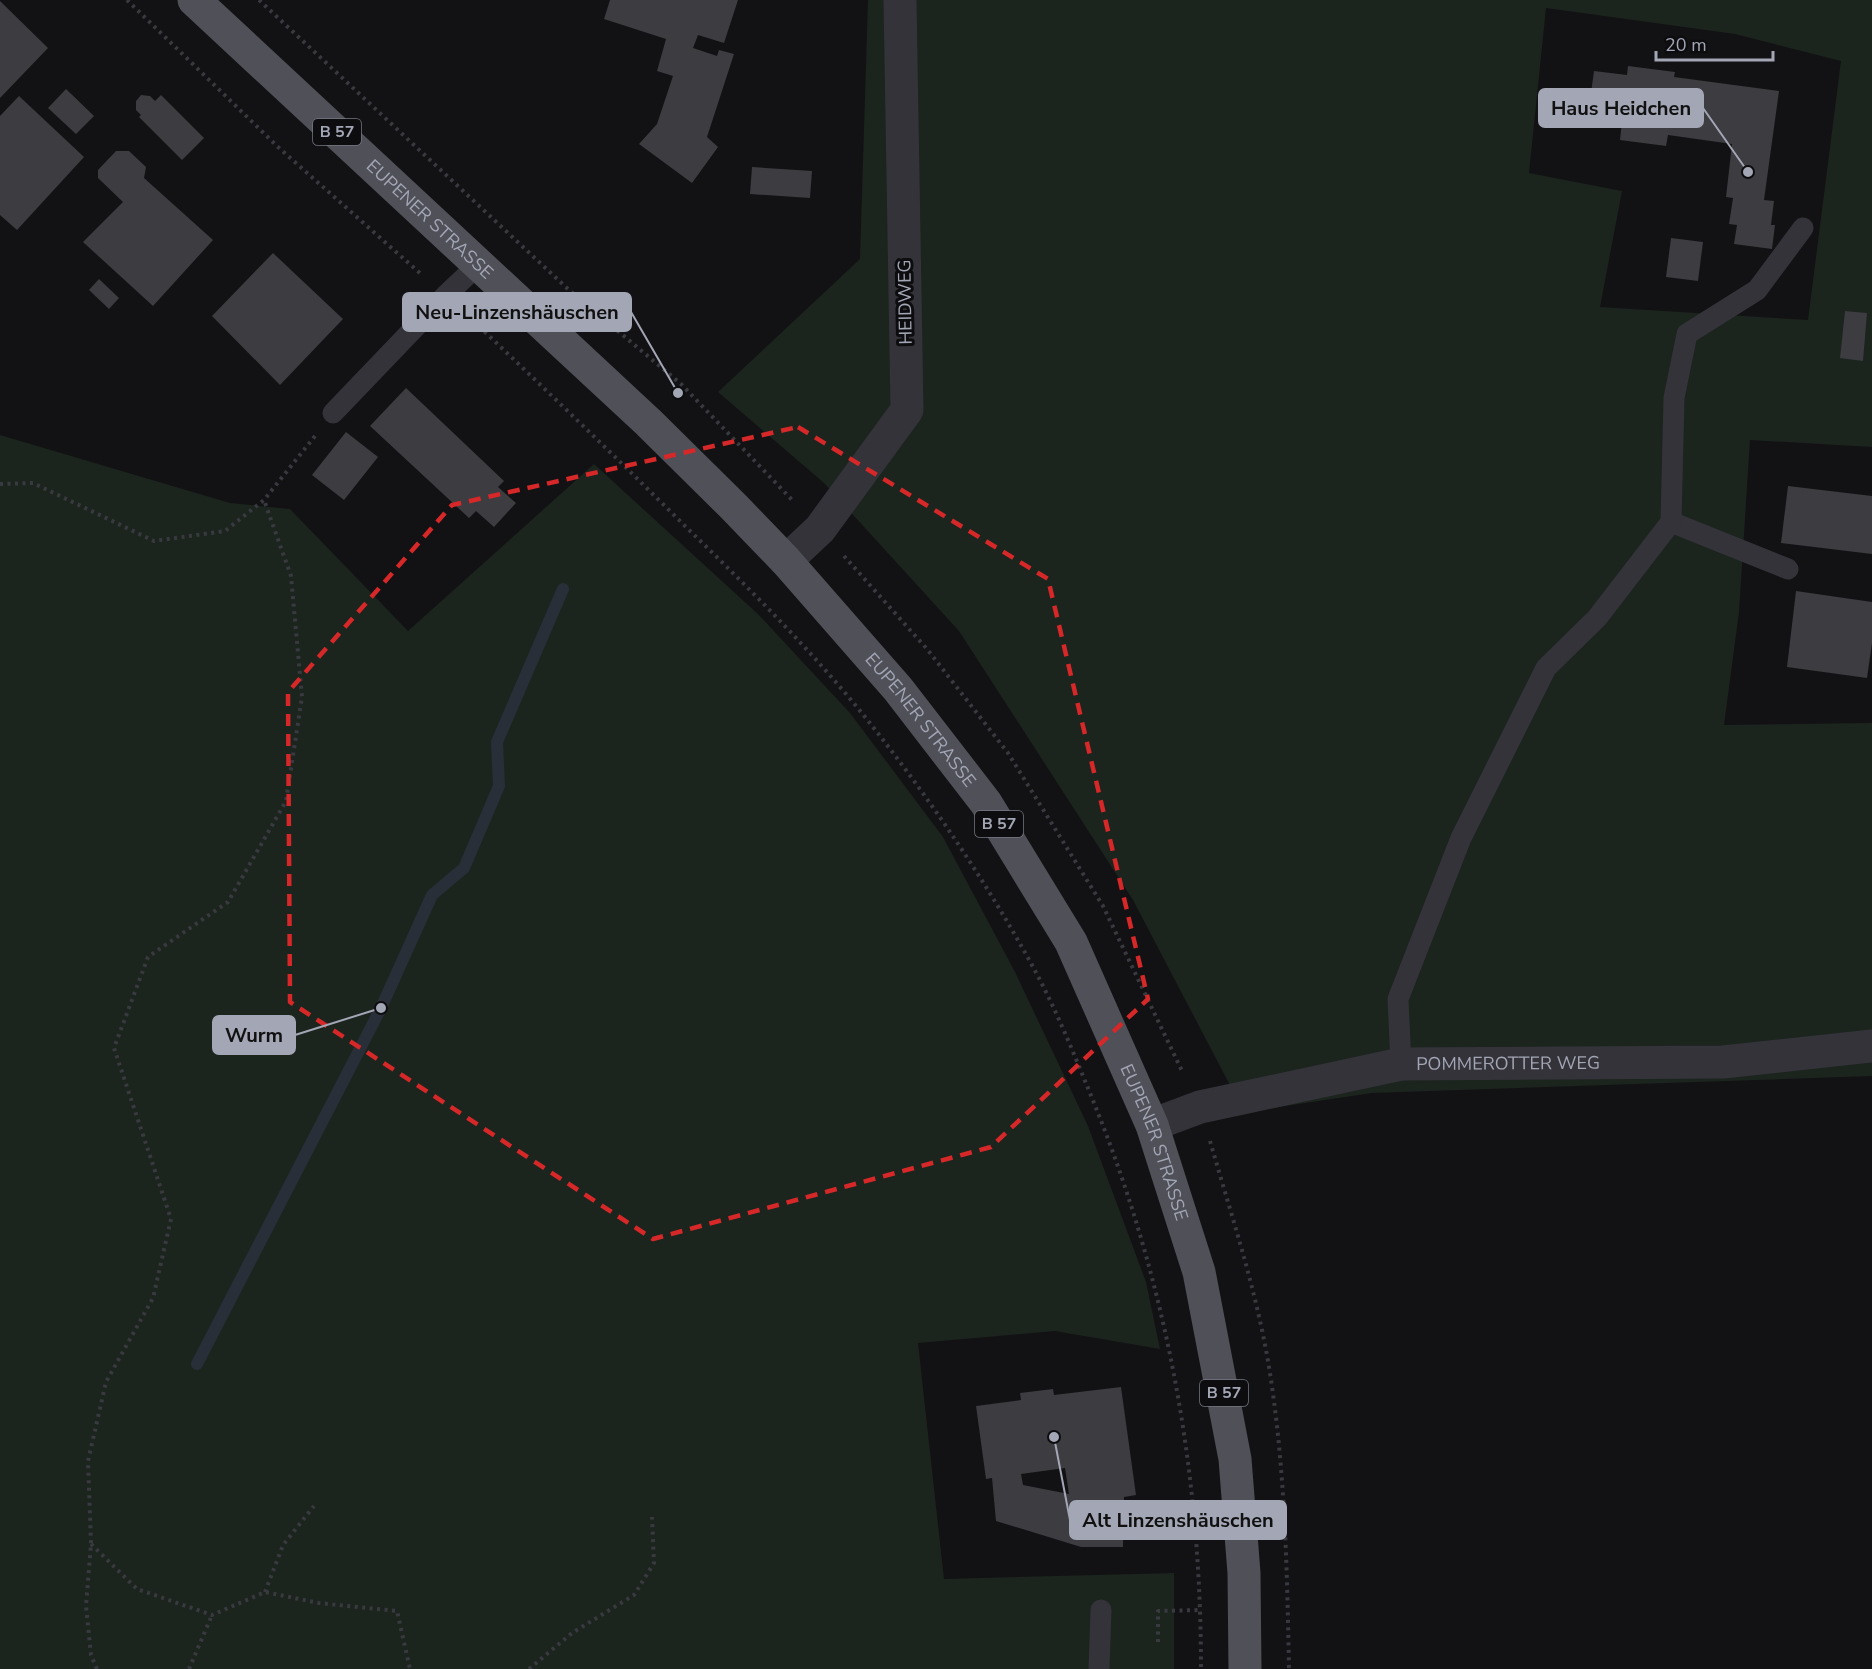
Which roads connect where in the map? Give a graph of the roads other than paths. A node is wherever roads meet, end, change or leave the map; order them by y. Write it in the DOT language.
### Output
graph roads {
  1 [pos="194,0"];
  2 [pos="900,0"];
  3 [pos="1803,228"];
  4 [pos="480,264"];
  5 [pos="333,414"];
  6 [pos="1671,522"];
  7 [pos="786,561"];
  8 [pos="1788,569"];
  9 [pos="1872,1046"];
  10 [pos="1401,1064"];
  11 [pos="1152,1125"];
  12 [pos="1101,1611"];
  13 [pos="1099,1669"];
  14 [pos="1245,1669"];
  1 -- 4 [label="main road, EUPENER STRASSE / B 57"];
  2 -- 7 [label="street, HEIDWEG"];
  3 -- 6 [label="lane"];
  4 -- 5 [label="lane"];
  4 -- 7 [label="main road, EUPENER STRASSE / B 57"];
  6 -- 8 [label="lane"];
  6 -- 10 [label="lane"];
  7 -- 11 [label="main road, EUPENER STRASSE / B 57"];
  9 -- 10 [label="street, POMMEROTTER WEG"];
  10 -- 11 [label="street, POMMEROTTER WEG"];
  11 -- 14 [label="main road, EUPENER STRASSE / B 57"];
  12 -- 13 [label="lane"];
}
